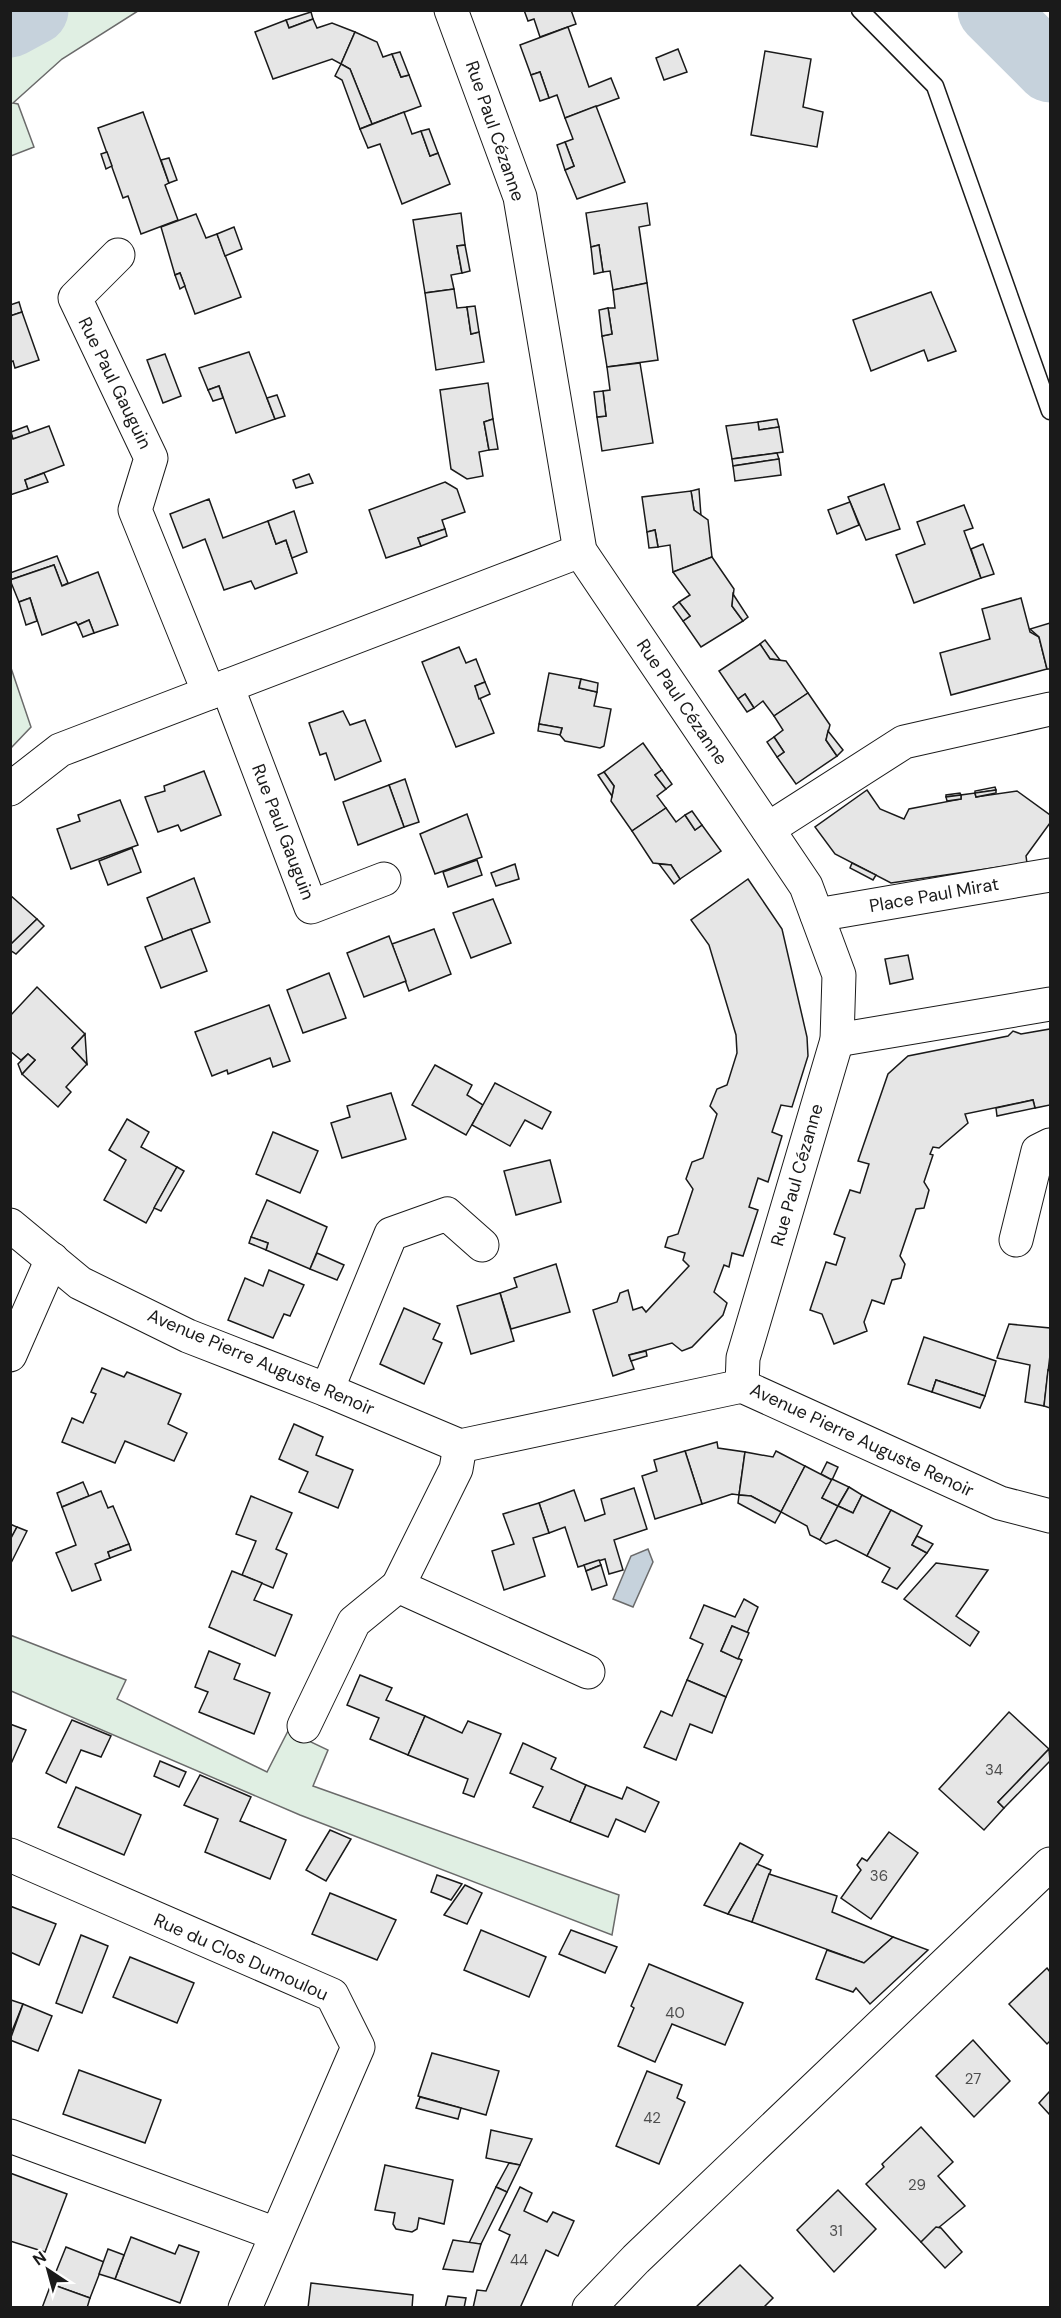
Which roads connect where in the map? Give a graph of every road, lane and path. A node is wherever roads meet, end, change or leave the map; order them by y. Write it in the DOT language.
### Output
graph roads {
  1 [pos="451,10"];
  2 [pos="860,10"];
  3 [pos="118,255"];
  4 [pos="1050,411"];
  5 [pos="580,551"];
  6 [pos="218,689"];
  7 [pos="1050,709"];
  8 [pos="10,789"];
  9 [pos="768,829"];
  10 [pos="1050,874"];
  11 [pos="384,879"];
  12 [pos="817,915"];
  13 [pos="1050,1004"];
  14 [pos="837,1040"];
  15 [pos="1050,1145"];
  16 [pos="10,1224"];
  17 [pos="1016,1240"];
  18 [pos="482,1245"];
  19 [pos="52,1259"];
  20 [pos="10,1355"];
  21 [pos="742,1386"];
  22 [pos="327,1390"];
  23 [pos="460,1446"];
  24 [pos="1050,1516"];
  25 [pos="398,1586"];
  26 [pos="588,1672"];
  27 [pos="304,1726"];
  28 [pos="10,1855"];
  29 [pos="1050,1864"];
  30 [pos="10,2136"];
  31 [pos="276,2234"];
  32 [pos="245,2307"];
  33 [pos="589,2307"];
  1 -- 5 [label="street, Rue Paul Cézanne"];
  2 -- 4 [label="lane"];
  3 -- 6 [label="street, Rue Paul Gauguin"];
  5 -- 6 [label="street"];
  5 -- 9 [label="street, Rue Paul Cézanne"];
  6 -- 8 [label="street"];
  6 -- 11 [label="street, Rue Paul Gauguin"];
  7 -- 9 [label="street"];
  9 -- 12 [label="street, Rue Paul Cézanne"];
  10 -- 12 [label="street, Place Paul Mirat"];
  12 -- 14 [label="street, Rue Paul Cézanne"];
  13 -- 14 [label="street"];
  14 -- 21 [label="street, Rue Paul Cézanne"];
  15 -- 17 [label="street"];
  16 -- 19 [label="street, Avenue Pierre Auguste Renoir"];
  18 -- 22 [label="street"];
  19 -- 20 [label="street"];
  19 -- 22 [label="street, Avenue Pierre Auguste Renoir"];
  21 -- 23 [label="street, Avenue Pierre Auguste Renoir"];
  21 -- 24 [label="street, Avenue Pierre Auguste Renoir"];
  22 -- 23 [label="street, Avenue Pierre Auguste Renoir"];
  23 -- 25 [label="street"];
  25 -- 26 [label="street"];
  25 -- 27 [label="street"];
  28 -- 31 [label="street, Rue du Clos Dumoulou"];
  29 -- 33 [label="street"];
  30 -- 31 [label="street"];
  31 -- 32 [label="street, Rue du Clos Dumoulou"];
}
